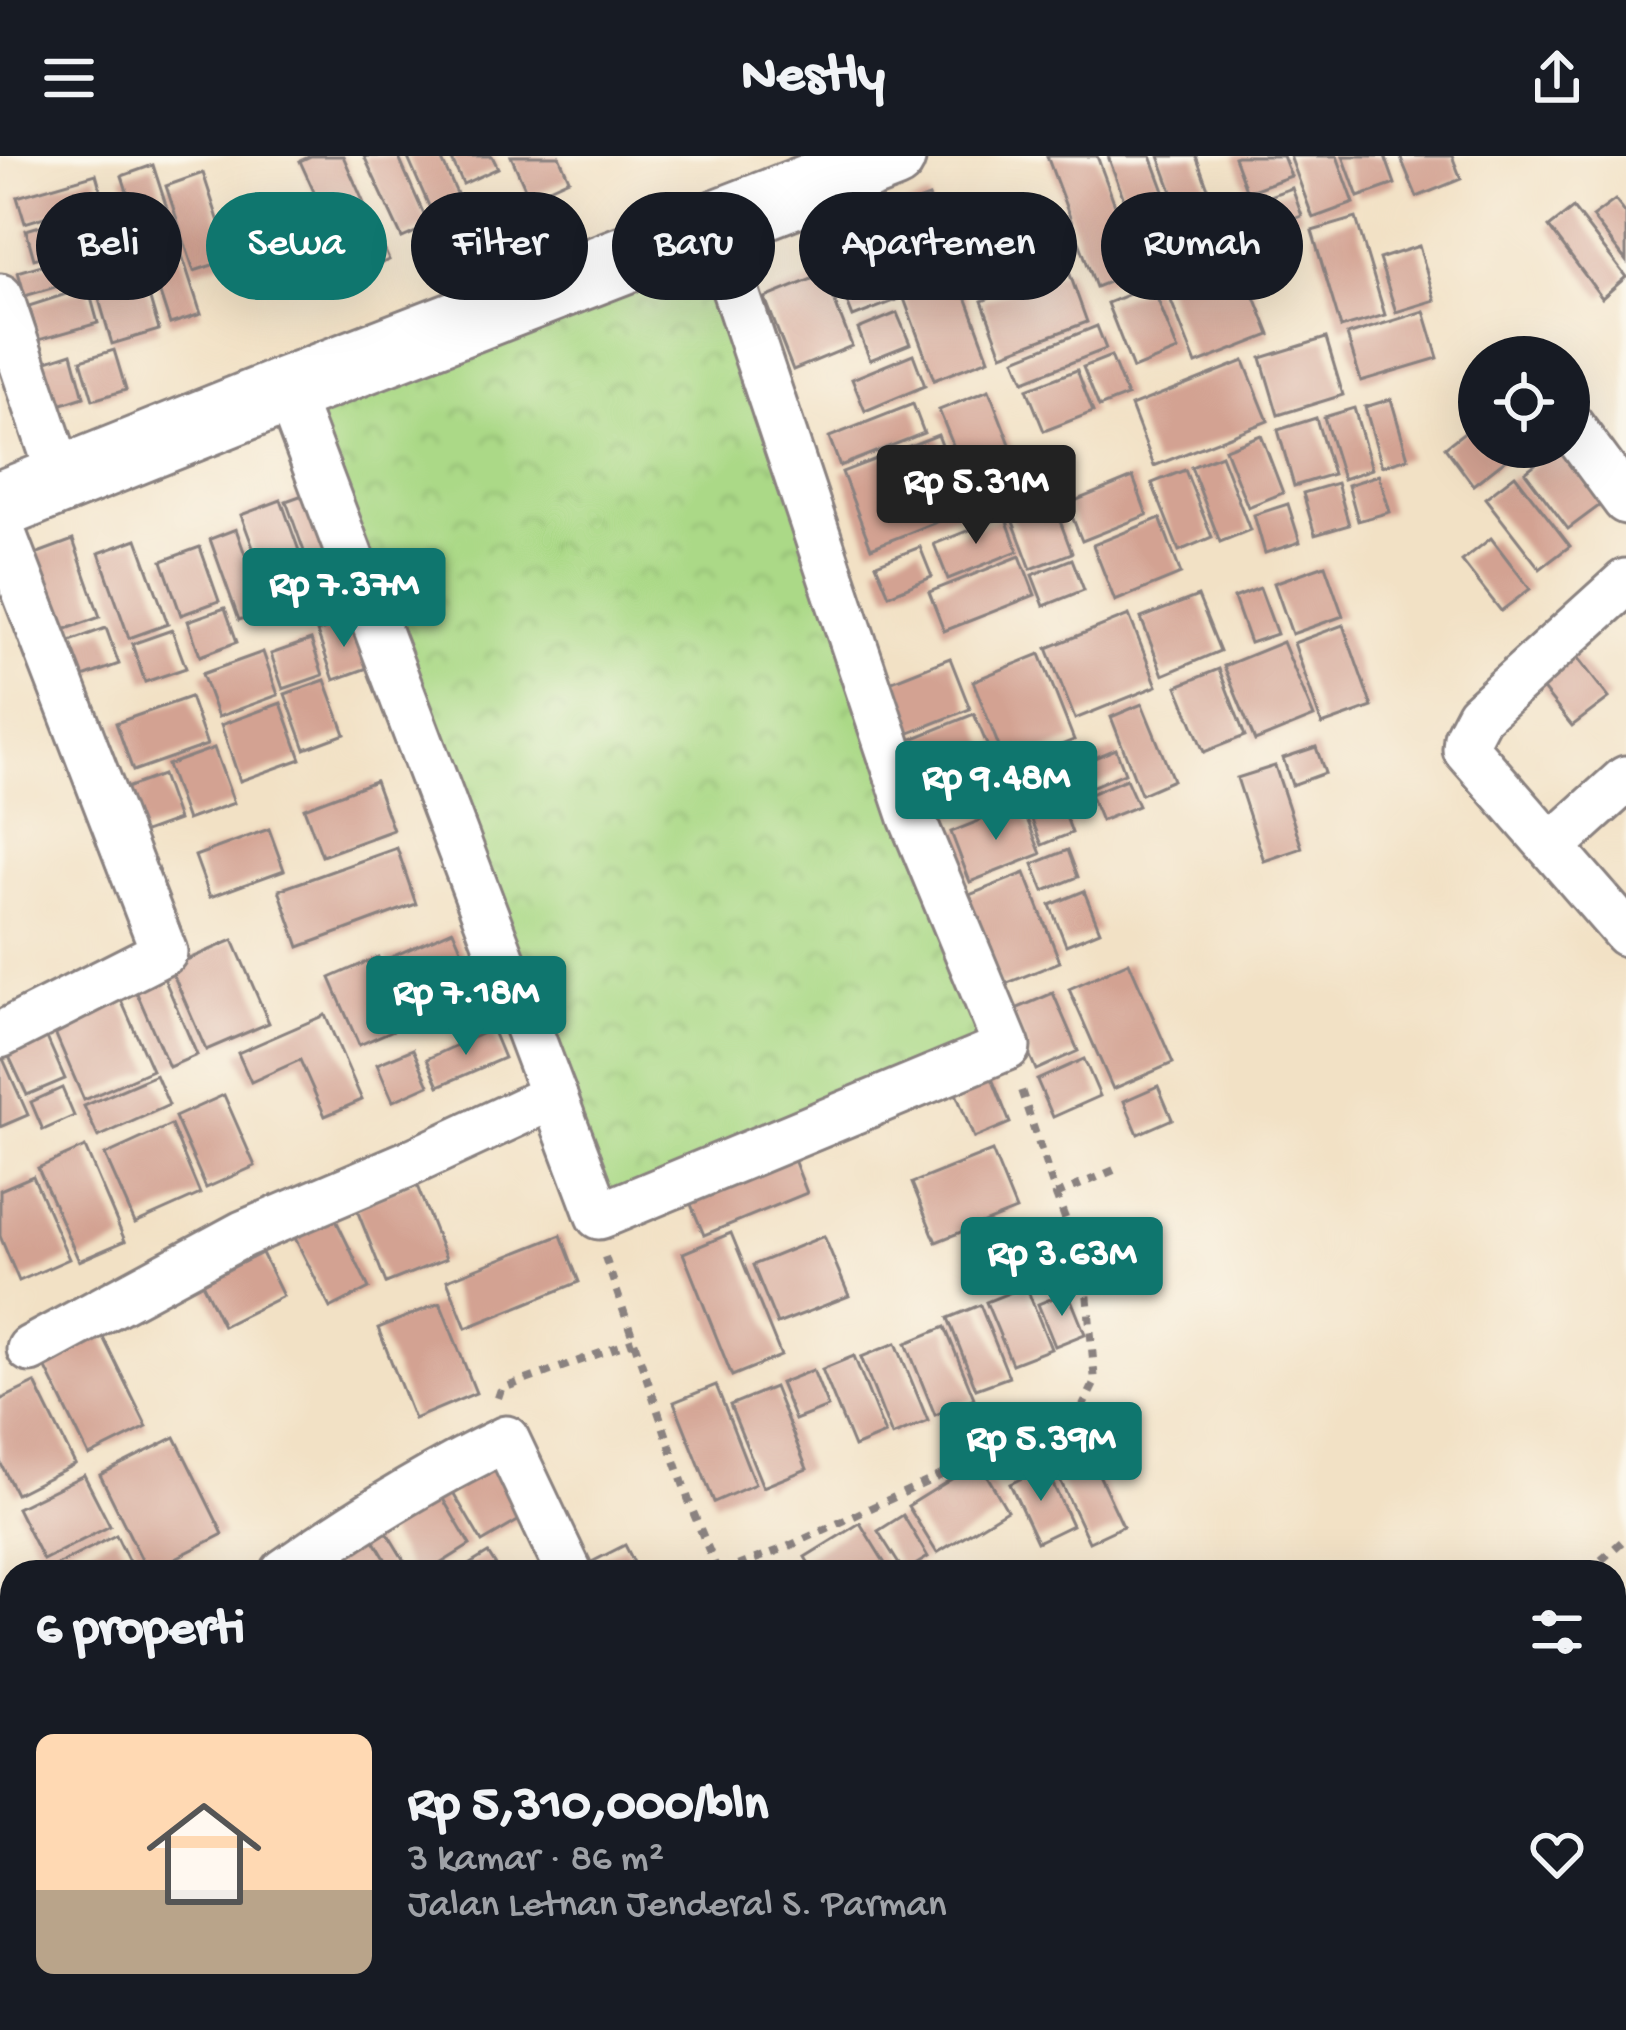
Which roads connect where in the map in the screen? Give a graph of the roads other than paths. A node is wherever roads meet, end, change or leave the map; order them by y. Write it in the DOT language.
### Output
graph roads {
  1 [pos="892,156"];
  2 [pos="775,202"];
  3 [pos="612,265"];
  4 [pos="0,297"];
  5 [pos="739,300"];
  6 [pos="287,390"];
  7 [pos="1590,452"];
  8 [pos="62,481"];
  9 [pos="1626,501"];
  10 [pos="0,505"];
  11 [pos="0,526"];
  12 [pos="1626,582"];
  13 [pos="1626,779"];
  14 [pos="1552,846"];
  15 [pos="1626,933"];
  16 [pos="0,1035"];
  17 [pos="554,1096"];
  18 [pos="30,1349"];
  19 [pos="302,1560"];
  20 [pos="563,1560"];
  1 -- 2 [label="highway"];
  3 -- 6 [label="highway"];
  4 -- 8 [label="street"];
  5 -- 17 [label="street"];
  6 -- 8 [label="highway"];
  6 -- 17 [label="street"];
  7 -- 9 [label="street"];
  8 -- 10 [label="highway"];
  11 -- 16 [label="street"];
  12 -- 14 [label="street"];
  13 -- 14 [label="street"];
  14 -- 15 [label="street"];
  17 -- 18 [label="street"];
  19 -- 20 [label="street"];
}
